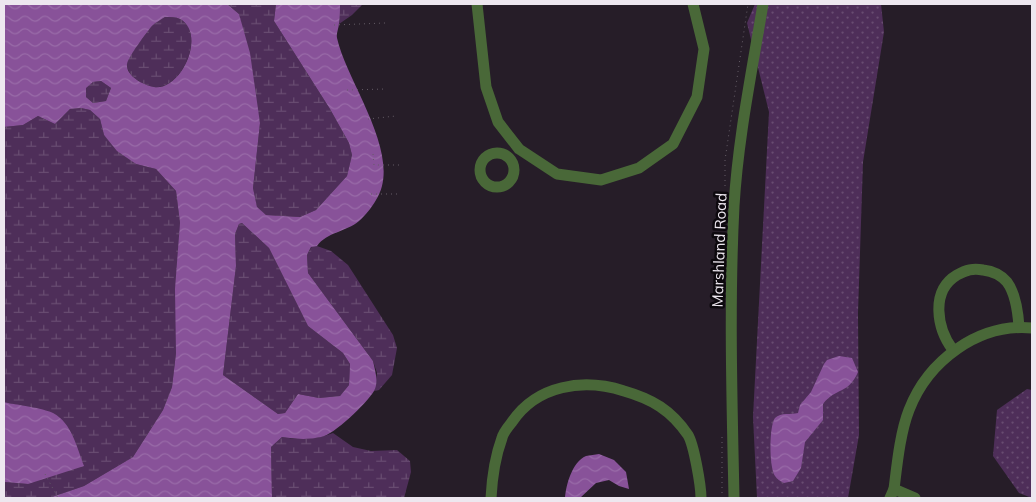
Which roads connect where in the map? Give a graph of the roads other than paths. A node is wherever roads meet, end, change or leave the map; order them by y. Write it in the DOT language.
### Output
graph roads {
  1 [pos="477,4"];
  2 [pos="693,4"];
  3 [pos="763,4"];
  4 [pos="519,149"];
  5 [pos="510,158"];
  6 [pos="1019,327"];
  7 [pos="1032,328"];
  8 [pos="953,350"];
  9 [pos="892,494"];
  10 [pos="491,498"];
  11 [pos="701,498"];
  12 [pos="734,498"];
  13 [pos="915,498"];
  1 -- 4 [label="street"];
  2 -- 4 [label="street"];
  3 -- 12 [label="street, Marshland Road"];
  4 -- 5 [label="street"];
  6 -- 7 [label="street"];
  6 -- 8 [label="street"];
  6 -- 8 [label="street"];
  8 -- 9 [label="street"];
  9 -- 13 [label="street"];
  10 -- 11 [label="street"];
}
